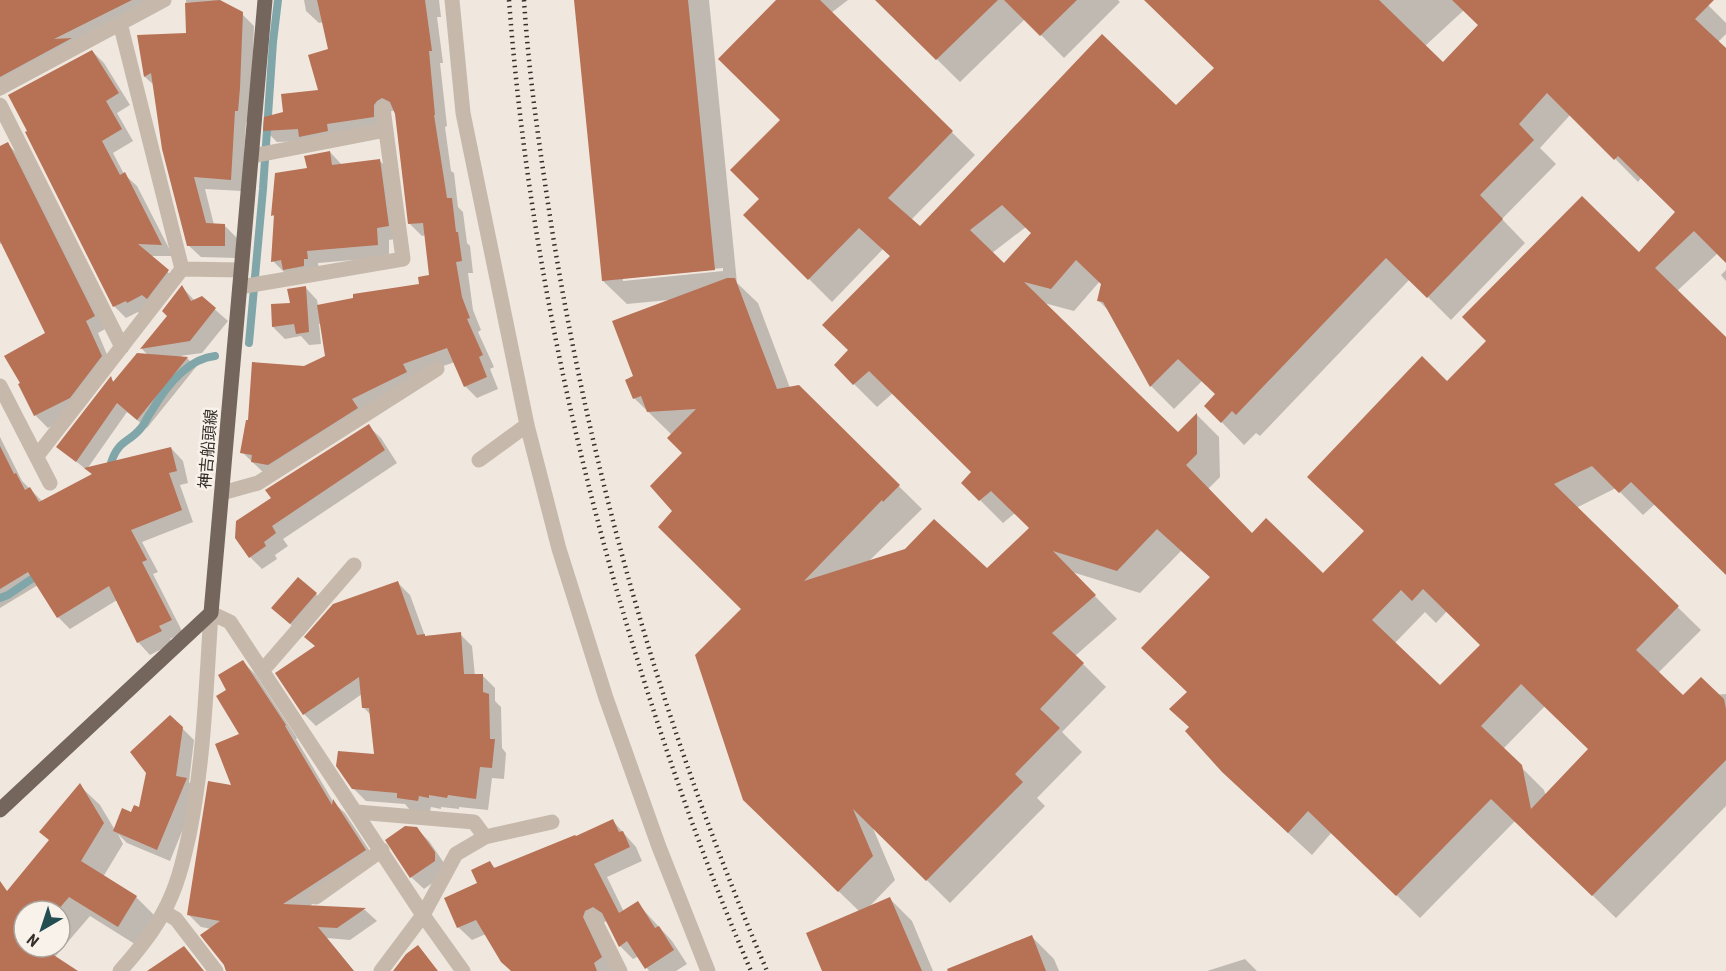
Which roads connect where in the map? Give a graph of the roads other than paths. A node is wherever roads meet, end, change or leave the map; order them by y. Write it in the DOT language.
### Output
graph roads {
  1 [pos="164,0"];
  2 [pos="265,0"];
  3 [pos="452,0"];
  4 [pos="120,23"];
  5 [pos="0,88"];
  6 [pos="0,105"];
  7 [pos="383,108"];
  8 [pos="386,130"];
  9 [pos="252,156"];
  10 [pos="182,269"];
  11 [pos="241,270"];
  12 [pos="240,286"];
  13 [pos="122,346"];
  14 [pos="437,369"];
  15 [pos="0,386"];
  16 [pos="527,425"];
  17 [pos="37,456"];
  18 [pos="478,460"];
  19 [pos="50,483"];
  20 [pos="222,493"];
  21 [pos="354,565"];
  22 [pos="211,613"];
  23 [pos="263,670"];
  24 [pos="0,810"];
  25 [pos="357,812"];
  26 [pos="552,822"];
  27 [pos="485,837"];
  28 [pos="382,850"];
  29 [pos="316,897"];
  30 [pos="164,912"];
  31 [pos="423,915"];
  32 [pos="593,917"];
  33 [pos="120,971"];
  34 [pos="216,971"];
  35 [pos="381,971"];
  36 [pos="463,971"];
  37 [pos="620,971"];
  38 [pos="708,971"];
  1 -- 4 [label="street"];
  2 -- 9 [label="main road, 神吉船頭線"];
  3 -- 16 [label="street"];
  4 -- 5 [label="street"];
  4 -- 10 [label="street"];
  6 -- 13 [label="street"];
  7 -- 8 [label="street"];
  8 -- 9 [label="street"];
  8 -- 12 [label="street"];
  9 -- 11 [label="main road, 神吉船頭線"];
  10 -- 11 [label="street"];
  10 -- 13 [label="street"];
  11 -- 12 [label="main road, 神吉船頭線"];
  12 -- 20 [label="main road, 神吉船頭線"];
  13 -- 17 [label="street"];
  14 -- 20 [label="street"];
  15 -- 17 [label="street"];
  16 -- 18 [label="street"];
  16 -- 38 [label="street"];
  17 -- 19 [label="street"];
  20 -- 22 [label="main road, 神吉船頭線"];
  21 -- 23 [label="street"];
  22 -- 23 [label="street"];
  22 -- 24 [label="main road"];
  22 -- 30 [label="street"];
  23 -- 25 [label="street"];
  25 -- 27 [label="street"];
  25 -- 28 [label="street"];
  26 -- 27 [label="street"];
  27 -- 31 [label="street"];
  28 -- 29 [label="street"];
  28 -- 31 [label="street"];
  30 -- 33 [label="street"];
  30 -- 34 [label="street"];
  31 -- 35 [label="street"];
  31 -- 36 [label="street"];
  32 -- 37 [label="street"];
}
